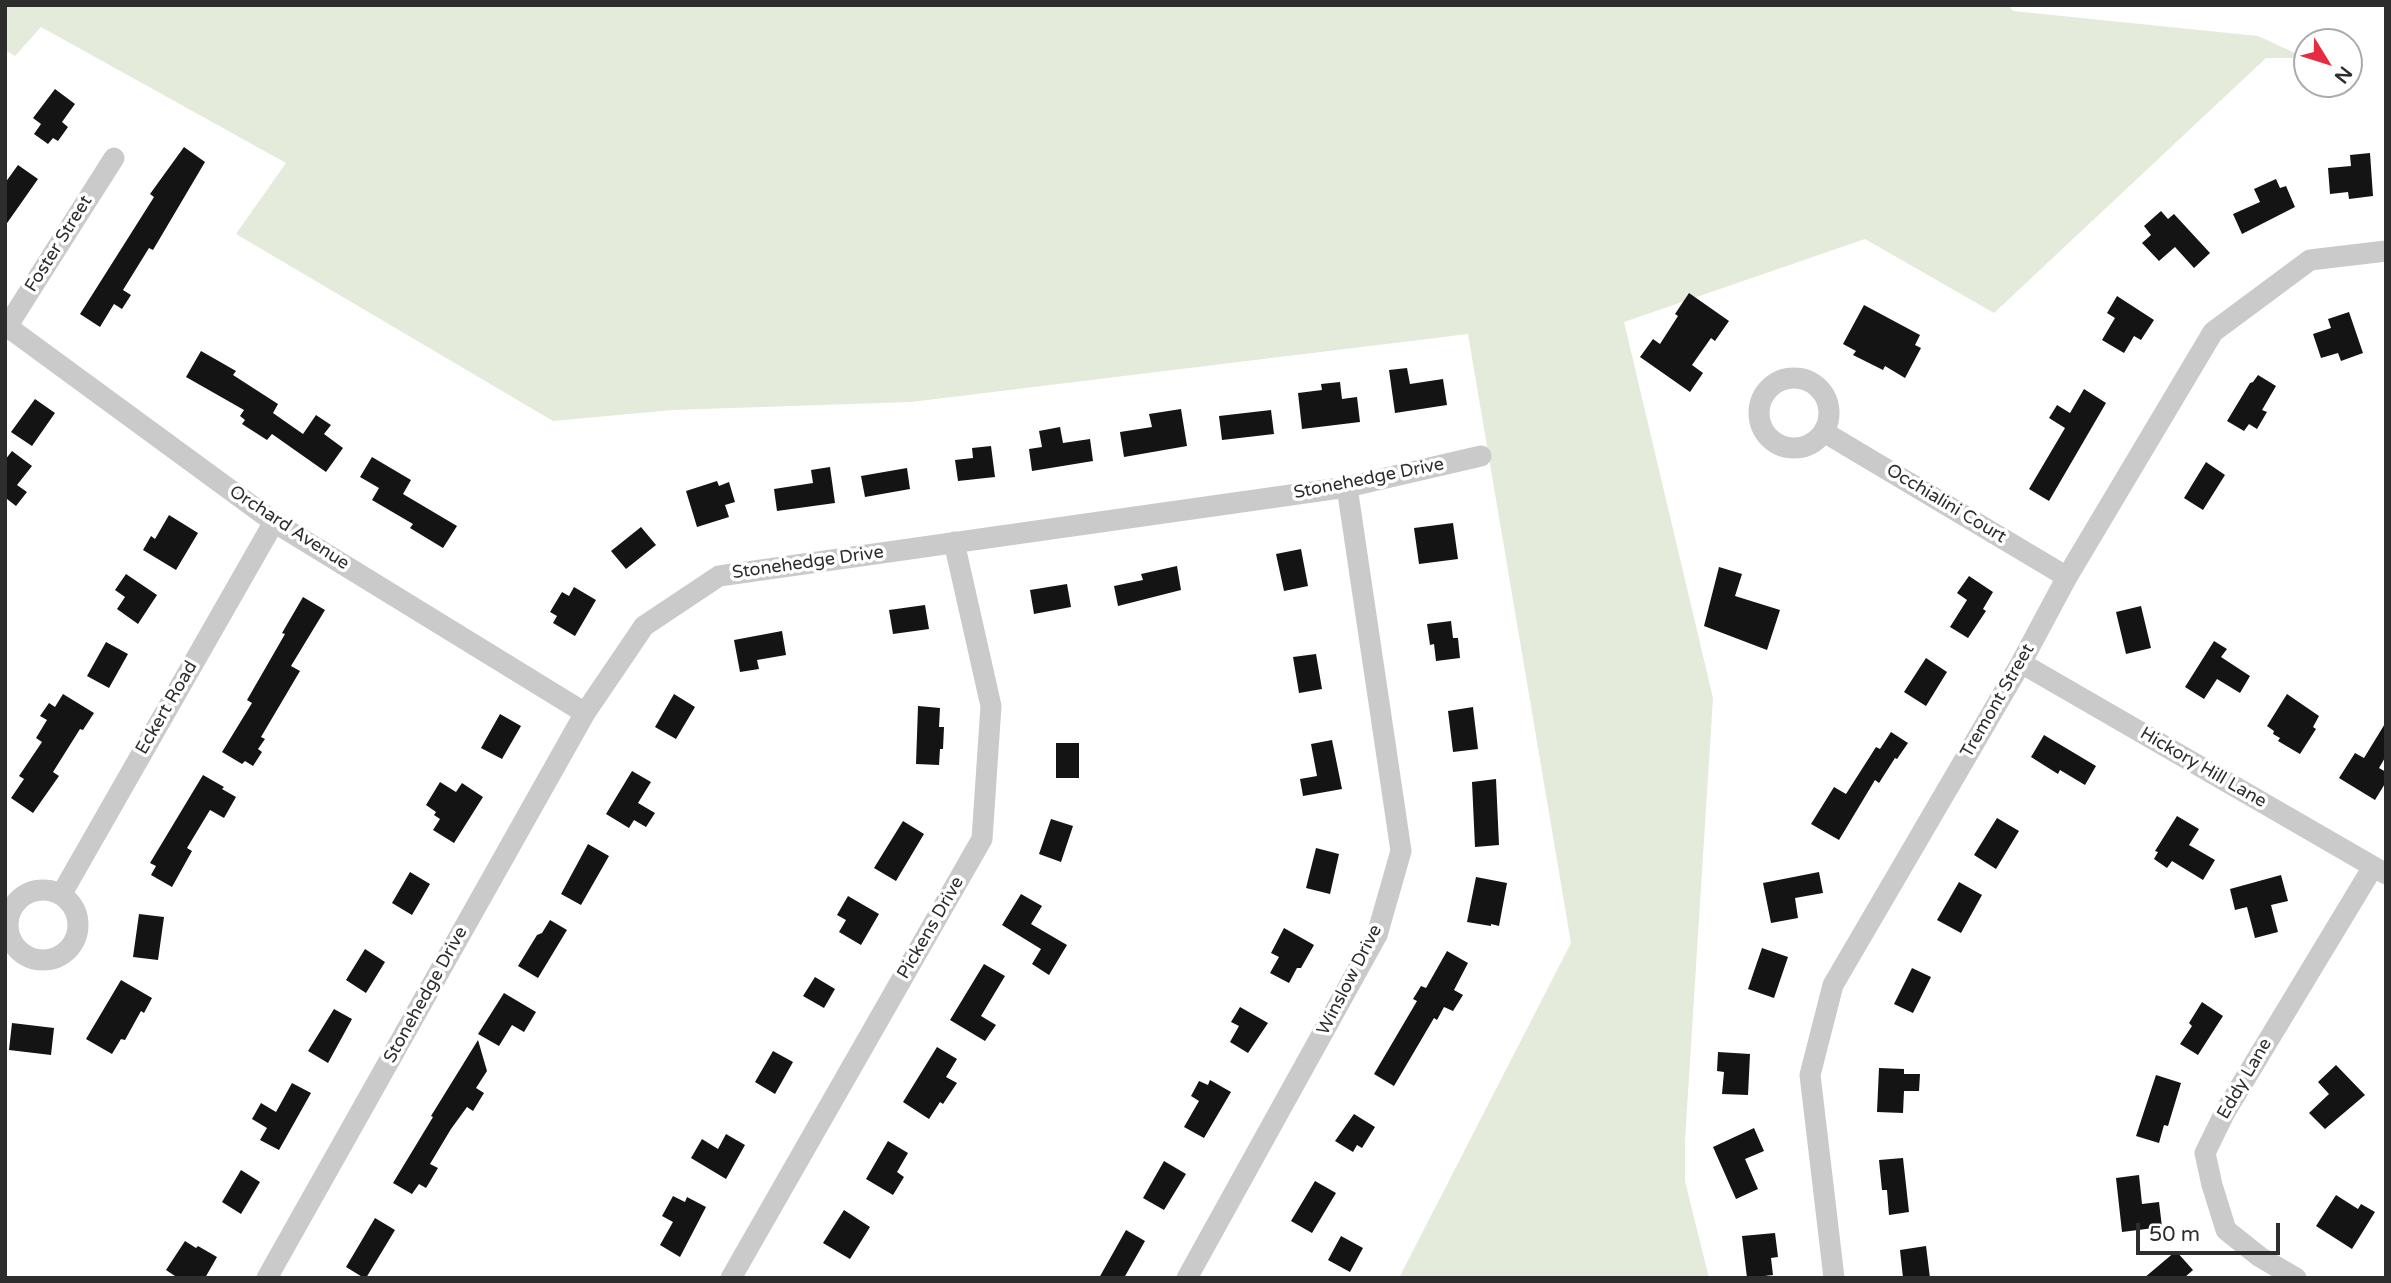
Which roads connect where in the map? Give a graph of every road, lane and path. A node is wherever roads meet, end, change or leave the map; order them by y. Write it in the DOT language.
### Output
graph roads {
  1 [pos="114,158"];
  2 [pos="2386,251"];
  3 [pos="6,327"];
  4 [pos="1824,432"];
  5 [pos="1481,456"];
  6 [pos="1348,487"];
  7 [pos="274,522"];
  8 [pos="954,542"];
  9 [pos="2067,577"];
  10 [pos="2021,663"];
  11 [pos="585,713"];
  12 [pos="2379,870"];
  13 [pos="61,895"];
  14 [pos="267,1278"];
  15 [pos="731,1278"];
  16 [pos="1187,1278"];
  17 [pos="1835,1278"];
  18 [pos="2295,1278"];
  1 -- 3 [label="street, Foster Street"];
  2 -- 9 [label="street, Tremont Street"];
  3 -- 7 [label="street, Orchard Avenue"];
  4 -- 9 [label="street, Occhialini Court"];
  5 -- 6 [label="street, Stonehedge Drive"];
  6 -- 8 [label="street, Stonehedge Drive"];
  6 -- 16 [label="street, Winslow Drive"];
  7 -- 11 [label="street, Orchard Avenue"];
  7 -- 13 [label="street, Eckert Road"];
  8 -- 11 [label="street, Stonehedge Drive"];
  8 -- 15 [label="street, Pickens Drive"];
  9 -- 10 [label="street, Tremont Street"];
  10 -- 12 [label="street, Hickory Hill Lane"];
  10 -- 17 [label="street, Tremont Street"];
  11 -- 14 [label="street, Stonehedge Drive"];
  12 -- 18 [label="street, Eddy Lane"];
}
